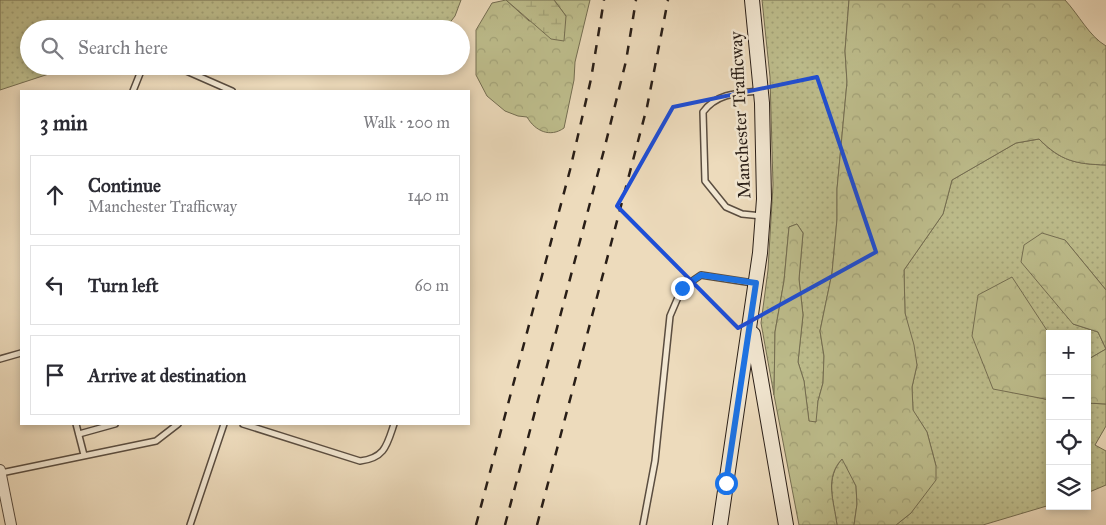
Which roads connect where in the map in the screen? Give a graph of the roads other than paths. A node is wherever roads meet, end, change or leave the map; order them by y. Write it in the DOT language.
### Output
graph roads {
  1 [pos="752,0"];
  2 [pos="138,75"];
  3 [pos="196,75"];
  4 [pos="133,90"];
  5 [pos="230,90"];
  6 [pos="761,91"];
  7 [pos="763,216"];
  8 [pos="756,283"];
  9 [pos="751,322"];
  10 [pos="20,353"];
  11 [pos="0,359"];
  12 [pos="76,425"];
  13 [pos="111,425"];
  14 [pos="177,425"];
  15 [pos="224,425"];
  16 [pos="246,425"];
  17 [pos="394,425"];
  18 [pos="79,434"];
  19 [pos="84,455"];
  20 [pos="0,471"];
  21 [pos="11,525"];
  22 [pos="190,525"];
  23 [pos="644,525"];
  24 [pos="720,525"];
  25 [pos="786,525"];
  1 -- 6 [label="main road, Manchester Trafficway"];
  2 -- 4 [label="lane"];
  3 -- 5 [label="lane"];
  6 -- 7 [label="main road, Manchester Trafficway"];
  6 -- 7 [label="lane"];
  7 -- 8 [label="main road, Manchester Trafficway"];
  8 -- 9 [label="main road, Manchester Trafficway"];
  8 -- 23 [label="lane"];
  9 -- 24 [label="main road, Manchester Trafficway"];
  9 -- 25 [label="main road"];
  10 -- 11 [label="lane"];
  12 -- 18 [label="lane"];
  13 -- 18 [label="lane"];
  14 -- 19 [label="lane"];
  15 -- 22 [label="lane"];
  16 -- 17 [label="lane"];
  18 -- 19 [label="lane"];
  19 -- 20 [label="lane"];
  20 -- 21 [label="street"];
}
